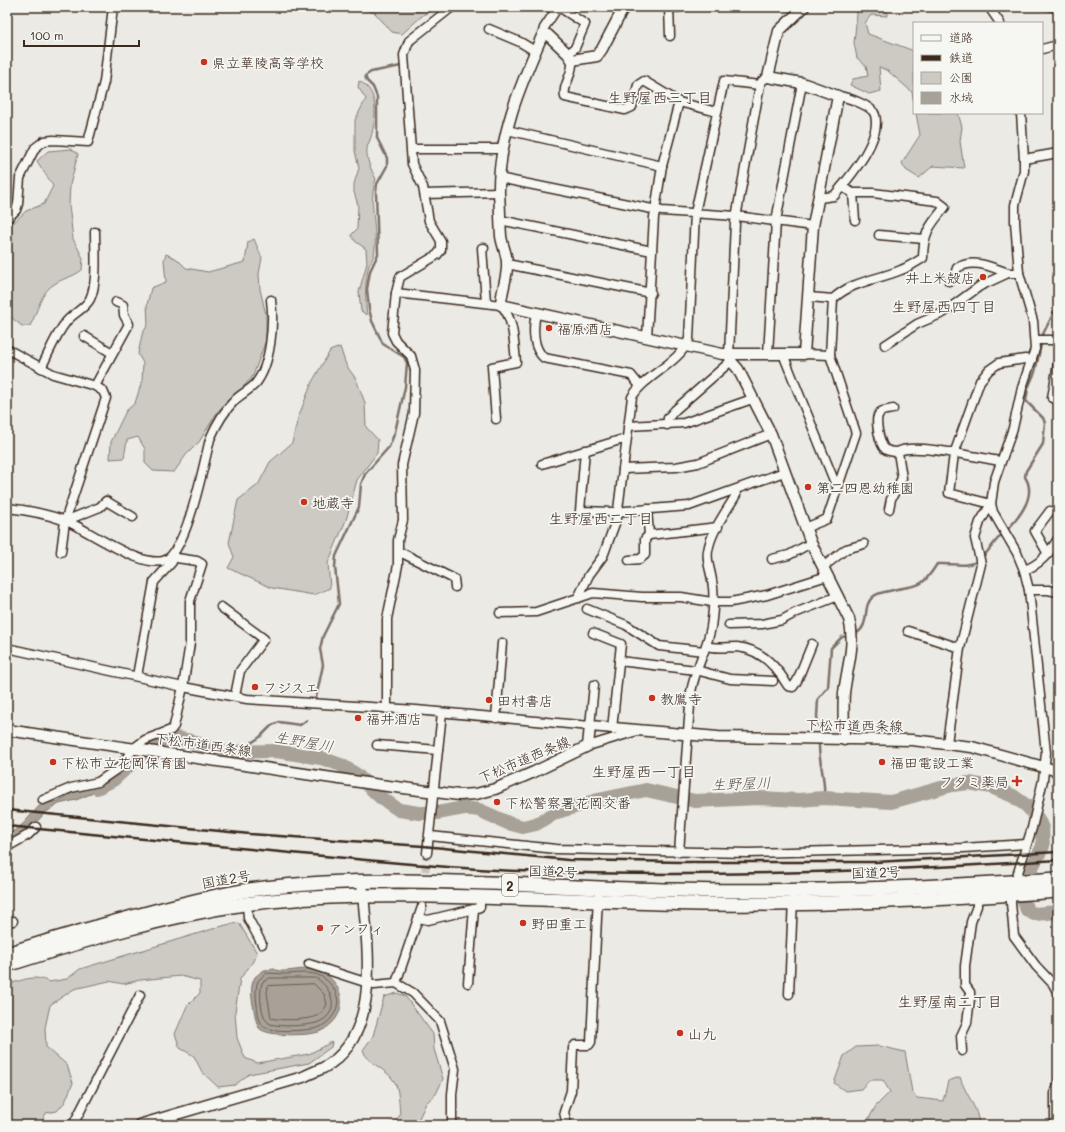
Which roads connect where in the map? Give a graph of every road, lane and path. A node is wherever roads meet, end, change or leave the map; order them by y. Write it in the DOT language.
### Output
graph roads {
  1 [pos="112,7"];
  2 [pos="452,7"];
  3 [pos="559,7"];
  4 [pos="624,7"];
  5 [pos="669,7"];
  6 [pos="681,7"];
  7 [pos="804,7"];
  8 [pos="989,7"];
  9 [pos="999,22"];
  10 [pos="489,29"];
  11 [pos="542,36"];
  12 [pos="670,36"];
  13 [pos="1058,45"];
  14 [pos="1043,49"];
  15 [pos="535,51"];
  16 [pos="570,57"];
  17 [pos="768,77"];
  18 [pos="802,83"];
  19 [pos="760,85"];
  20 [pos="838,96"];
  21 [pos="679,102"];
  22 [pos="717,112"];
  23 [pos="1021,114"];
  24 [pos="507,130"];
  25 [pos="412,149"];
  26 [pos="502,149"];
  27 [pos="1058,153"];
  28 [pos="1024,159"];
  29 [pos="662,166"];
  30 [pos="499,178"];
  31 [pos="842,187"];
  32 [pos="499,192"];
  33 [pos="853,193"];
  34 [pos="425,194"];
  35 [pos="819,198"];
  36 [pos="655,210"];
  37 [pos="695,213"];
  38 [pos="736,216"];
  39 [pos="7,219"];
  40 [pos="500,220"];
  41 [pos="855,220"];
  42 [pos="776,221"];
  43 [pos="814,226"];
  44 [pos="95,232"];
  45 [pos="879,235"];
  46 [pos="924,239"];
  47 [pos="484,248"];
  48 [pos="652,251"];
  49 [pos="507,264"];
  50 [pos="1008,273"];
  51 [pos="1020,273"];
  52 [pos="949,281"];
  53 [pos="396,293"];
  54 [pos="650,293"];
  55 [pos="809,297"];
  56 [pos="833,299"];
  57 [pos="271,300"];
  58 [pos="116,302"];
  59 [pos="486,302"];
  60 [pos="501,305"];
  61 [pos="536,313"];
  62 [pos="84,336"];
  63 [pos="648,337"];
  64 [pos="1035,340"];
  65 [pos="1058,340"];
  66 [pos="687,345"];
  67 [pos="885,345"];
  68 [pos="7,349"];
  69 [pos="112,353"];
  70 [pos="768,354"];
  71 [pos="785,354"];
  72 [pos="804,354"];
  73 [pos="830,355"];
  74 [pos="730,358"];
  75 [pos="1032,360"];
  76 [pos="1058,364"];
  77 [pos="41,368"];
  78 [pos="96,386"];
  79 [pos="640,386"];
  80 [pos="752,399"];
  81 [pos="1058,399"];
  82 [pos="893,409"];
  83 [pos="496,419"];
  84 [pos="667,425"];
  85 [pos="628,426"];
  86 [pos="771,434"];
  87 [pos="626,440"];
  88 [pos="585,450"];
  89 [pos="898,452"];
  90 [pos="954,454"];
  91 [pos="1000,461"];
  92 [pos="542,464"];
  93 [pos="623,470"];
  94 [pos="784,472"];
  95 [pos="838,486"];
  96 [pos="735,490"];
  97 [pos="991,504"];
  98 [pos="7,508"];
  99 [pos="648,509"];
  100 [pos="889,509"];
  101 [pos="618,511"];
  102 [pos="1050,511"];
  103 [pos="133,517"];
  104 [pos="65,520"];
  105 [pos="718,527"];
  106 [pos="805,528"];
  107 [pos="649,535"];
  108 [pos="1058,540"];
  109 [pos="811,543"];
  110 [pos="864,544"];
  111 [pos="61,552"];
  112 [pos="399,553"];
  113 [pos="1048,554"];
  114 [pos="171,557"];
  115 [pos="772,558"];
  116 [pos="629,560"];
  117 [pos="1024,570"];
  118 [pos="825,572"];
  119 [pos="455,587"];
  120 [pos="1029,590"];
  121 [pos="1058,592"];
  122 [pos="838,596"];
  123 [pos="578,598"];
  124 [pos="712,602"];
  125 [pos="221,607"];
  126 [pos="586,609"];
  127 [pos="500,613"];
  128 [pos="730,624"];
  129 [pos="908,631"];
  130 [pos="593,633"];
  131 [pos="502,643"];
  132 [pos="812,644"];
  133 [pos="7,648"];
  134 [pos="705,648"];
  135 [pos="960,648"];
  136 [pos="619,661"];
  137 [pos="696,670"];
  138 [pos="137,676"];
  139 [pos="773,681"];
  140 [pos="594,685"];
  141 [pos="183,687"];
  142 [pos="235,696"];
  143 [pos="387,709"];
  144 [pos="442,713"];
  145 [pos="496,718"];
  146 [pos="590,726"];
  147 [pos="612,729"];
  148 [pos="7,730"];
  149 [pos="640,730"];
  150 [pos="687,734"];
  151 [pos="844,740"];
  152 [pos="947,743"];
  153 [pos="376,745"];
  154 [pos="588,746"];
  155 [pos="136,749"];
  156 [pos="438,750"];
  157 [pos="1046,767"];
  158 [pos="1058,771"];
  159 [pos="434,792"];
  160 [pos="43,800"];
  161 [pos="36,826"];
  162 [pos="430,836"];
  163 [pos="1026,844"];
  164 [pos="7,847"];
  165 [pos="679,852"];
  166 [pos="427,853"];
  167 [pos="1058,879"];
  168 [pos="362,882"];
  169 [pos="1022,888"];
  170 [pos="1058,891"];
  171 [pos="598,894"];
  172 [pos="362,895"];
  173 [pos="977,896"];
  174 [pos="793,897"];
  175 [pos="477,903"];
  176 [pos="247,904"];
  177 [pos="422,907"];
  178 [pos="419,918"];
  179 [pos="262,944"];
  180 [pos="7,954"];
  181 [pos="309,964"];
  182 [pos="7,966"];
  183 [pos="367,983"];
  184 [pos="396,983"];
  185 [pos="468,983"];
  186 [pos="1056,985"];
  187 [pos="1058,993"];
  188 [pos="789,994"];
  189 [pos="140,995"];
  190 [pos="962,1051"];
  191 [pos="1058,1083"];
  192 [pos="73,1125"];
  193 [pos="139,1125"];
  194 [pos="452,1125"];
  195 [pos="567,1125"];
  196 [pos="1055,1125"];
  1 -- 39 [label="street"];
  2 -- 25 [label="street"];
  3 -- 11 [label="street"];
  3 -- 16 [label="street"];
  4 -- 16 [label="street"];
  5 -- 6 [label="street"];
  5 -- 12 [label="street"];
  7 -- 17 [label="street"];
  8 -- 9 [label="street"];
  10 -- 15 [label="street"];
  11 -- 15 [label="street"];
  11 -- 16 [label="street"];
  13 -- 14 [label="street"];
  15 -- 24 [label="street"];
  16 -- 21 [label="street"];
  17 -- 18 [label="street"];
  17 -- 19 [label="street"];
  18 -- 20 [label="street"];
  18 -- 42 [label="street"];
  19 -- 22 [label="street"];
  19 -- 38 [label="street"];
  20 -- 31 [label="street"];
  20 -- 35 [label="street"];
  21 -- 22 [label="street"];
  21 -- 29 [label="street"];
  22 -- 37 [label="street"];
  23 -- 28 [label="street"];
  24 -- 26 [label="street"];
  24 -- 29 [label="street"];
  25 -- 26 [label="street"];
  25 -- 34 [label="street"];
  26 -- 30 [label="street"];
  27 -- 28 [label="street"];
  28 -- 51 [label="street"];
  29 -- 36 [label="street"];
  30 -- 32 [label="street"];
  30 -- 36 [label="street"];
  31 -- 33 [label="street"];
  31 -- 35 [label="street"];
  32 -- 34 [label="street"];
  32 -- 40 [label="street"];
  33 -- 41 [label="street"];
  33 -- 46 [label="street"];
  34 -- 53 [label="street"];
  35 -- 43 [label="street"];
  36 -- 37 [label="street"];
  36 -- 48 [label="street"];
  37 -- 38 [label="street"];
  37 -- 66 [label="street"];
  38 -- 42 [label="street"];
  38 -- 74 [label="street"];
  40 -- 48 [label="street"];
  40 -- 49 [label="street"];
  42 -- 43 [label="street"];
  42 -- 70 [label="street"];
  43 -- 55 [label="street"];
  44 -- 77 [label="street"];
  45 -- 46 [label="street"];
  46 -- 56 [label="street"];
  47 -- 59 [label="street"];
  48 -- 54 [label="street"];
  49 -- 54 [label="street"];
  49 -- 60 [label="street"];
  50 -- 51 [label="street"];
  50 -- 52 [label="street"];
  50 -- 67 [label="street"];
  51 -- 64 [label="street"];
  53 -- 59 [label="street"];
  53 -- 112 [label="street"];
  54 -- 63 [label="street"];
  55 -- 56 [label="street"];
  55 -- 72 [label="street"];
  56 -- 73 [label="street"];
  57 -- 114 [label="street"];
  58 -- 69 [label="street"];
  59 -- 60 [label="street"];
  60 -- 61 [label="street"];
  60 -- 83 [label="street"];
  61 -- 63 [label="street"];
  61 -- 79 [label="street"];
  62 -- 69 [label="street"];
  63 -- 66 [label="street"];
  64 -- 65 [label="street"];
  64 -- 75 [label="street"];
  66 -- 74 [label="street"];
  66 -- 79 [label="street"];
  68 -- 77 [label="street"];
  69 -- 78 [label="street"];
  70 -- 71 [label="street"];
  70 -- 74 [label="street"];
  71 -- 72 [label="street"];
  71 -- 95 [label="street"];
  72 -- 73 [label="street"];
  73 -- 95 [label="street"];
  74 -- 80 [label="street"];
  74 -- 84 [label="street"];
  75 -- 90 [label="street"];
  75 -- 91 [label="street"];
  76 -- 81 [label="street"];
  77 -- 78 [label="street"];
  78 -- 104 [label="street"];
  79 -- 85 [label="street"];
  80 -- 84 [label="street"];
  80 -- 86 [label="street"];
  82 -- 89 [label="street"];
  84 -- 85 [label="street"];
  85 -- 87 [label="street"];
  86 -- 93 [label="street"];
  86 -- 94 [label="street"];
  87 -- 88 [label="street"];
  87 -- 93 [label="street"];
  88 -- 92 [label="street"];
  88 -- 101 [label="street"];
  89 -- 90 [label="street"];
  89 -- 100 [label="street"];
  90 -- 91 [label="street"];
  90 -- 97 [label="street"];
  91 -- 97 [label="street"];
  93 -- 101 [label="street"];
  94 -- 96 [label="street"];
  94 -- 106 [label="street"];
  95 -- 106 [label="street"];
  96 -- 99 [label="street"];
  96 -- 105 [label="street"];
  97 -- 117 [label="street"];
  97 -- 135 [label="street"];
  98 -- 104 [label="street"];
  99 -- 101 [label="street"];
  99 -- 107 [label="street"];
  101 -- 123 [label="street"];
  102 -- 113 [label="street"];
  103 -- 104 [label="street"];
  104 -- 111 [label="street"];
  104 -- 114 [label="street"];
  105 -- 107 [label="street"];
  105 -- 124 [label="street"];
  106 -- 109 [label="street"];
  107 -- 116 [label="street"];
  108 -- 113 [label="street"];
  109 -- 115 [label="street"];
  109 -- 118 [label="street"];
  110 -- 118 [label="street"];
  112 -- 119 [label="street"];
  112 -- 143 [label="street"];
  113 -- 117 [label="street"];
  114 -- 138 [label="street"];
  114 -- 141 [label="street"];
  117 -- 120 [label="street"];
  118 -- 122 [label="street"];
  118 -- 124 [label="street"];
  120 -- 121 [label="street"];
  120 -- 157 [label="street"];
  122 -- 128 [label="street"];
  122 -- 151 [label="street"];
  123 -- 124 [label="street"];
  123 -- 127 [label="street"];
  124 -- 134 [label="street"];
  125 -- 142 [label="street"];
  126 -- 134 [label="street"];
  129 -- 135 [label="street"];
  130 -- 136 [label="street"];
  131 -- 145 [label="street"];
  132 -- 134 [label="street"];
  133 -- 138 [label="street"];
  134 -- 137 [label="street"];
  135 -- 152 [label="street"];
  136 -- 137 [label="street"];
  136 -- 147 [label="street"];
  137 -- 139 [label="street"];
  137 -- 150 [label="street"];
  138 -- 141 [label="street"];
  140 -- 146 [label="street"];
  141 -- 142 [label="street"];
  141 -- 155 [label="street"];
  142 -- 143 [label="street"];
  143 -- 144 [label="street"];
  144 -- 145 [label="street"];
  144 -- 156 [label="street"];
  145 -- 146 [label="street"];
  146 -- 147 [label="street, 下松市道西条線"];
  146 -- 154 [label="street, 下松市道西条線"];
  147 -- 149 [label="street, 下松市道西条線"];
  148 -- 155 [label="street, 下松市道西条線"];
  149 -- 150 [label="street, 下松市道西条線"];
  149 -- 154 [label="street"];
  150 -- 151 [label="street, 下松市道西条線"];
  150 -- 165 [label="street"];
  151 -- 152 [label="street, 下松市道西条線"];
  152 -- 157 [label="street, 下松市道西条線"];
  153 -- 156 [label="street"];
  154 -- 159 [label="street, 下松市道西条線"];
  155 -- 159 [label="street, 下松市道西条線"];
  155 -- 160 [label="street"];
  156 -- 159 [label="street"];
  157 -- 158 [label="street, 下松市道西条線"];
  157 -- 163 [label="street"];
  159 -- 162 [label="street"];
  161 -- 164 [label="street"];
  162 -- 165 [label="street"];
  162 -- 166 [label="street"];
  163 -- 165 [label="street"];
  163 -- 169 [label="street"];
  167 -- 169 [label="highway, 国道2号 / 2"];
  168 -- 171 [label="highway, 国道2号 / 2"];
  168 -- 172 [label="street"];
  168 -- 180 [label="highway, 国道2号 / 2"];
  169 -- 170 [label="highway, 国道2号 / 2"];
  169 -- 173 [label="highway, 国道2号 / 2"];
  169 -- 174 [label="highway, 国道2号 / 2"];
  169 -- 186 [label="street"];
  171 -- 174 [label="highway, 国道2号 / 2"];
  171 -- 175 [label="highway, 国道2号 / 2"];
  171 -- 195 [label="street"];
  172 -- 175 [label="highway, 国道2号 / 2"];
  172 -- 176 [label="highway, 国道2号 / 2"];
  172 -- 183 [label="street"];
  173 -- 174 [label="highway, 国道2号 / 2"];
  173 -- 190 [label="street"];
  174 -- 188 [label="street"];
  175 -- 178 [label="street"];
  175 -- 185 [label="street"];
  176 -- 179 [label="street"];
  176 -- 182 [label="highway, 国道2号 / 2"];
  177 -- 178 [label="street"];
  178 -- 184 [label="street"];
  181 -- 183 [label="street"];
  183 -- 184 [label="street"];
  183 -- 193 [label="street"];
  184 -- 194 [label="street"];
  186 -- 187 [label="street"];
  189 -- 192 [label="street"];
  191 -- 196 [label="street"];
}
